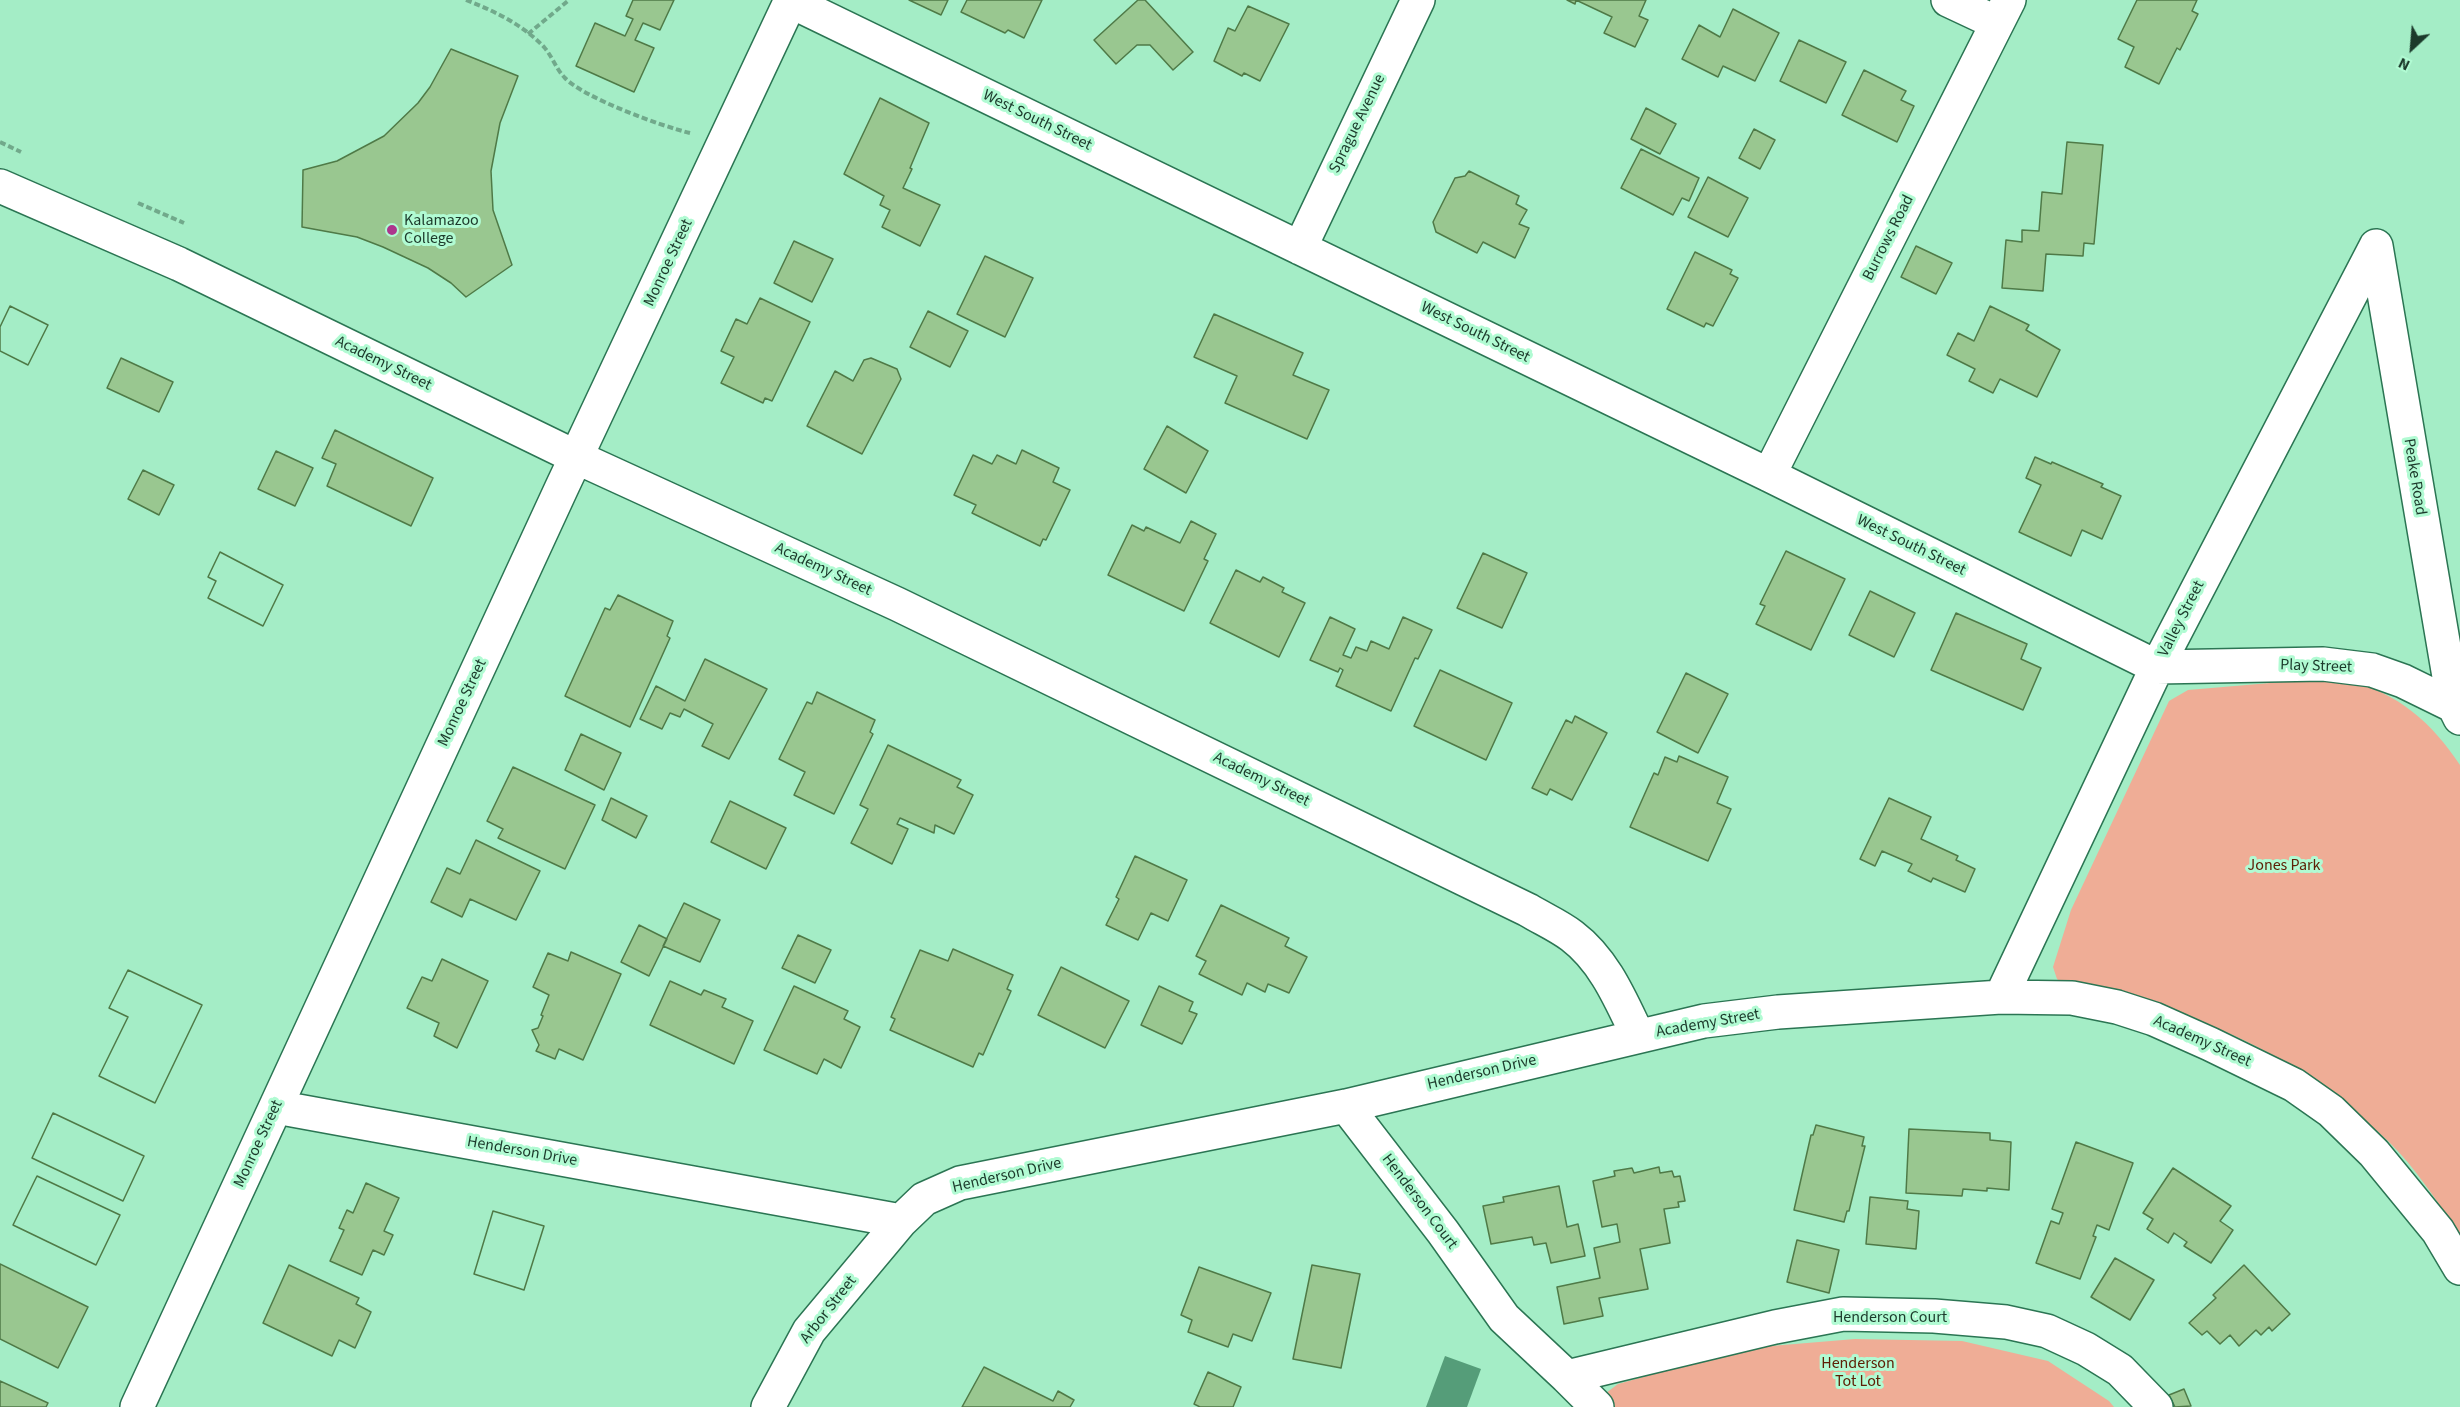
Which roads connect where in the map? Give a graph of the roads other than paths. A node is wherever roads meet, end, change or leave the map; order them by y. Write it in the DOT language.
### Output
graph roads {
  1 [pos="1418,0"];
  2 [pos="1948,0"];
  3 [pos="790,1"];
  4 [pos="2003,12"];
  5 [pos="0,186"];
  6 [pos="2376,246"];
  7 [pos="1299,248"];
  8 [pos="576,457"];
  9 [pos="1769,475"];
  10 [pos="2157,667"];
  11 [pos="2457,712"];
  12 [pos="2001,997"];
  13 [pos="1638,1036"];
  14 [pos="1346,1106"];
  15 [pos="276,1107"];
  16 [pos="901,1221"];
  17 [pos="2460,1268"];
  18 [pos="1567,1377"];
  19 [pos="137,1407"];
  20 [pos="768,1407"];
  21 [pos="1597,1407"];
  22 [pos="2156,1407"];
  1 -- 7 [label="street, Sprague Avenue"];
  2 -- 4 [label="street"];
  3 -- 7 [label="street, West South Street"];
  3 -- 8 [label="street, Monroe Street"];
  4 -- 9 [label="street, Burrows Road"];
  5 -- 8 [label="street, Academy Street"];
  6 -- 10 [label="street, Valley Street"];
  6 -- 11 [label="street, Peake Road"];
  7 -- 9 [label="street, West South Street"];
  8 -- 13 [label="street, Academy Street"];
  8 -- 15 [label="street, Monroe Street"];
  9 -- 10 [label="street, West South Street"];
  10 -- 11 [label="street, Play Street"];
  10 -- 12 [label="street, Valley Street"];
  12 -- 13 [label="street, Academy Street"];
  12 -- 17 [label="street, Academy Street"];
  13 -- 14 [label="street, Henderson Drive"];
  14 -- 16 [label="street, Henderson Drive"];
  14 -- 18 [label="street, Henderson Court"];
  15 -- 16 [label="street, Henderson Drive"];
  15 -- 19 [label="street, Monroe Street"];
  16 -- 20 [label="street, Arbor Street"];
  18 -- 21 [label="street, Henderson Court"];
  18 -- 22 [label="street, Henderson Court"];
}
